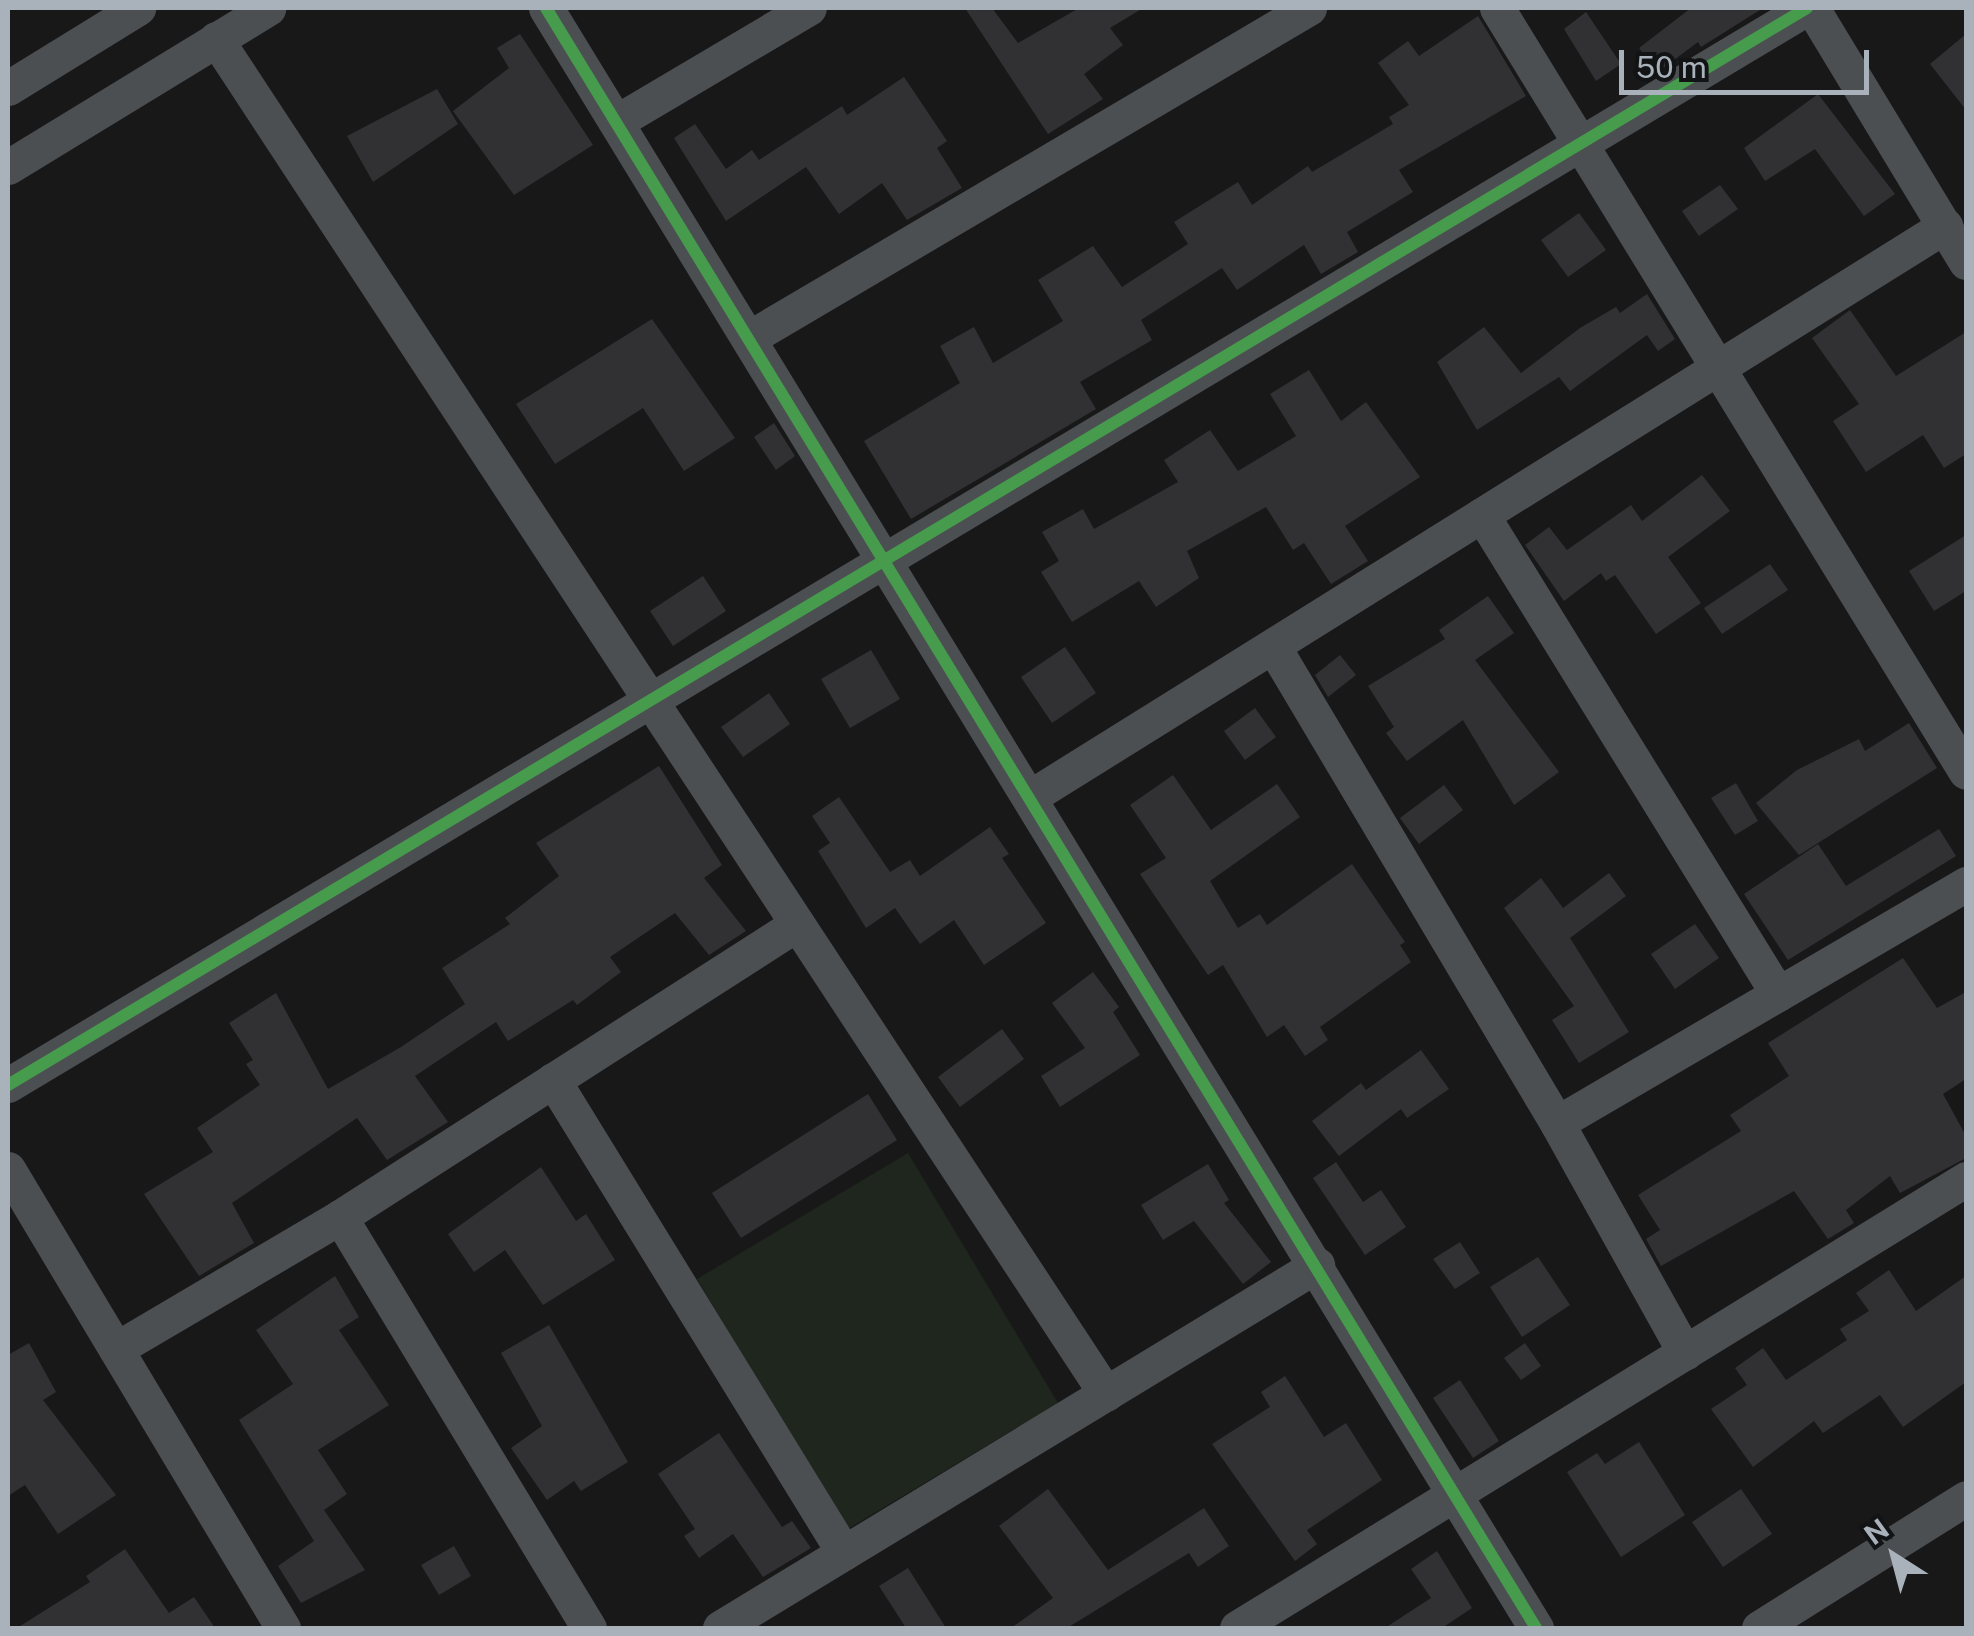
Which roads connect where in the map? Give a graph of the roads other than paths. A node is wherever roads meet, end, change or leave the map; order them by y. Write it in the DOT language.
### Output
graph roads {
  1 [pos="138,8"];
  2 [pos="268,8"];
  3 [pos="546,8"];
  4 [pos="809,8"];
  5 [pos="1308,8"];
  6 [pos="1497,8"];
  7 [pos="1809,8"];
  8 [pos="216,39"];
  9 [pos="8,88"];
  10 [pos="616,122"];
  11 [pos="1580,143"];
  12 [pos="8,167"];
  13 [pos="1944,226"];
  14 [pos="1966,262"];
  15 [pos="749,338"];
  16 [pos="1718,367"];
  17 [pos="1482,515"];
  18 [pos="884,560"];
  19 [pos="1273,646"];
  20 [pos="649,699"];
  21 [pos="1966,772"];
  22 [pos="1030,797"];
  23 [pos="1966,884"];
  24 [pos="797,924"];
  25 [pos="1778,994"];
  26 [pos="553,1080"];
  27 [pos="8,1085"];
  28 [pos="1557,1123"];
  29 [pos="8,1169"];
  30 [pos="1966,1178"];
  31 [pos="340,1217"];
  32 [pos="1317,1266"];
  33 [pos="116,1349"];
  34 [pos="1685,1353"];
  35 [pos="1106,1394"];
  36 [pos="1450,1497"];
  37 [pos="1966,1498"];
  38 [pos="844,1553"];
  39 [pos="282,1628"];
  40 [pos="590,1628"];
  41 [pos="720,1628"];
  42 [pos="1237,1628"];
  43 [pos="1536,1628"];
  44 [pos="1759,1628"];
  1 -- 9 [label="street"];
  2 -- 8 [label="street"];
  3 -- 10 [label="street"];
  4 -- 10 [label="street"];
  5 -- 15 [label="street"];
  6 -- 11 [label="street"];
  7 -- 11 [label="street"];
  7 -- 13 [label="street"];
  8 -- 12 [label="street"];
  8 -- 20 [label="street"];
  10 -- 15 [label="street"];
  11 -- 16 [label="street"];
  11 -- 18 [label="street"];
  13 -- 14 [label="street"];
  13 -- 16 [label="street"];
  15 -- 18 [label="street"];
  16 -- 17 [label="street"];
  16 -- 21 [label="street"];
  17 -- 19 [label="street"];
  17 -- 25 [label="street"];
  18 -- 20 [label="street"];
  18 -- 22 [label="street"];
  19 -- 22 [label="street"];
  19 -- 28 [label="street"];
  20 -- 24 [label="street"];
  20 -- 27 [label="street"];
  22 -- 32 [label="street"];
  23 -- 25 [label="street"];
  24 -- 26 [label="street"];
  24 -- 35 [label="street"];
  25 -- 28 [label="street"];
  26 -- 31 [label="street"];
  26 -- 38 [label="street"];
  28 -- 34 [label="street"];
  29 -- 33 [label="street"];
  30 -- 34 [label="street"];
  31 -- 33 [label="street"];
  31 -- 40 [label="street"];
  32 -- 35 [label="street"];
  32 -- 36 [label="street"];
  33 -- 39 [label="street"];
  34 -- 36 [label="street"];
  35 -- 38 [label="street"];
  36 -- 42 [label="street"];
  36 -- 43 [label="street"];
  37 -- 44 [label="street"];
  38 -- 41 [label="street"];
}
